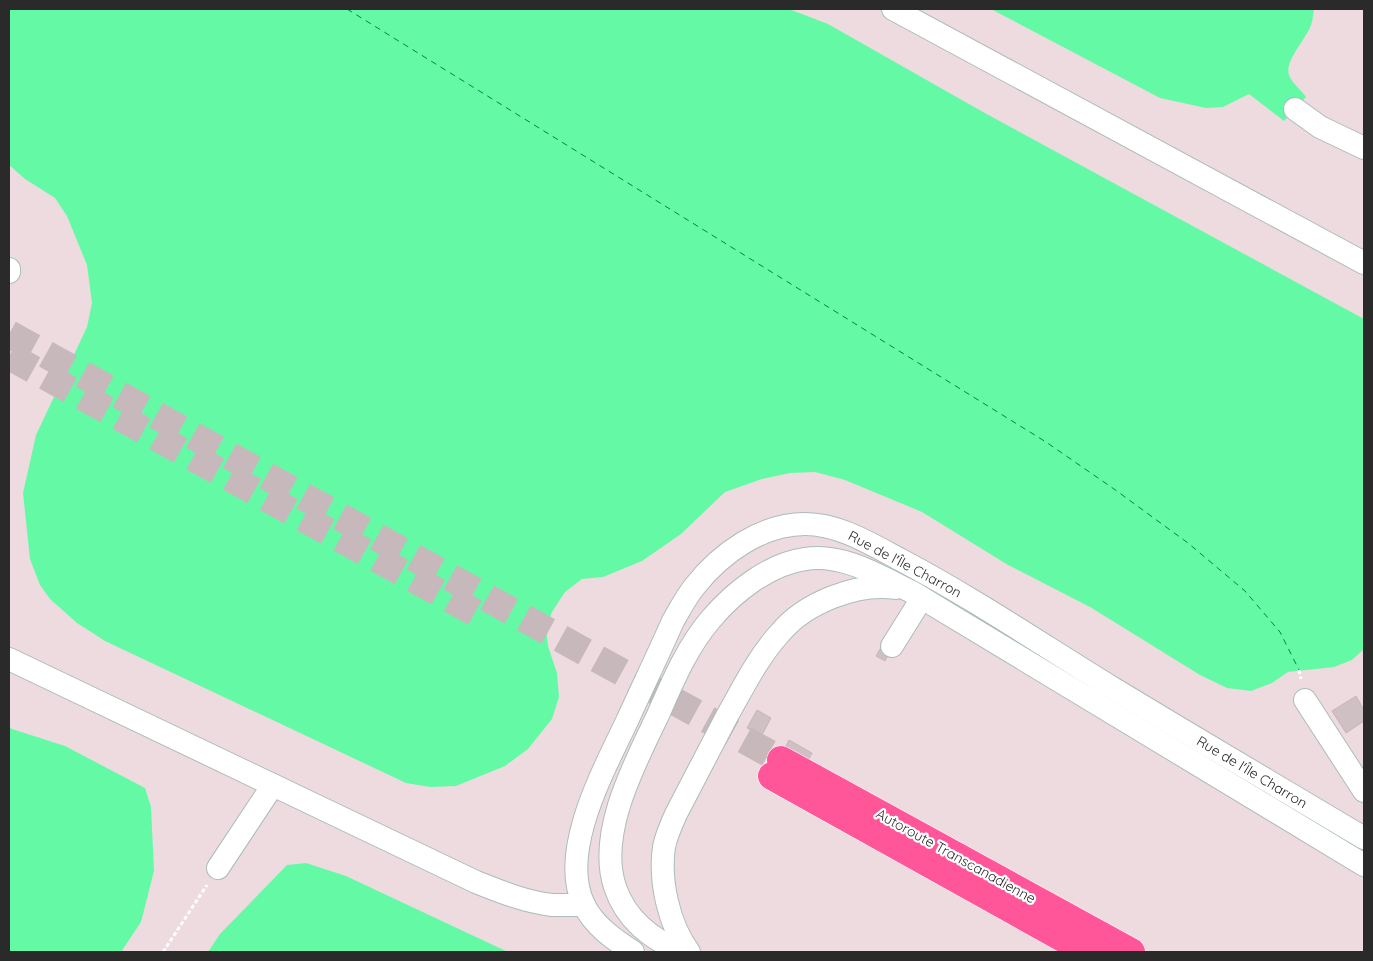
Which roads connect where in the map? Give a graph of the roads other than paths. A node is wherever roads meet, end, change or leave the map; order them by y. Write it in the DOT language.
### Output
graph roads {
  1 [pos="893,9"];
  2 [pos="1295,109"];
  3 [pos="1364,148"];
  4 [pos="1364,263"];
  5 [pos="944,583"];
  6 [pos="922,598"];
  7 [pos="892,646"];
  8 [pos="9,659"];
  9 [pos="1305,700"];
  10 [pos="273,785"];
  11 [pos="1364,791"];
  12 [pos="1364,838"];
  13 [pos="1358,861"];
  14 [pos="218,868"];
  15 [pos="584,905"];
  16 [pos="634,952"];
  17 [pos="680,952"];
  18 [pos="689,952"];
  19 [pos="1088,952"];
  20 [pos="1131,952"];
  1 -- 4 [label="street"];
  2 -- 3 [label="street"];
  5 -- 6 [label="street"];
  5 -- 12 [label="street, Rue de l'Île Charron"];
  5 -- 15 [label="street, Rue de l'Île Charron"];
  6 -- 7 [label="street"];
  6 -- 13 [label="street"];
  6 -- 17 [label="street"];
  6 -- 18 [label="street"];
  8 -- 10 [label="street"];
  9 -- 11 [label="street"];
  10 -- 14 [label="street"];
  10 -- 15 [label="street"];
  12 -- 13 [label="street"];
  15 -- 16 [label="street, Rue de l'Île Charron"];
  19 -- 20 [label="highway, Autoroute Transcanadienne"];
}
